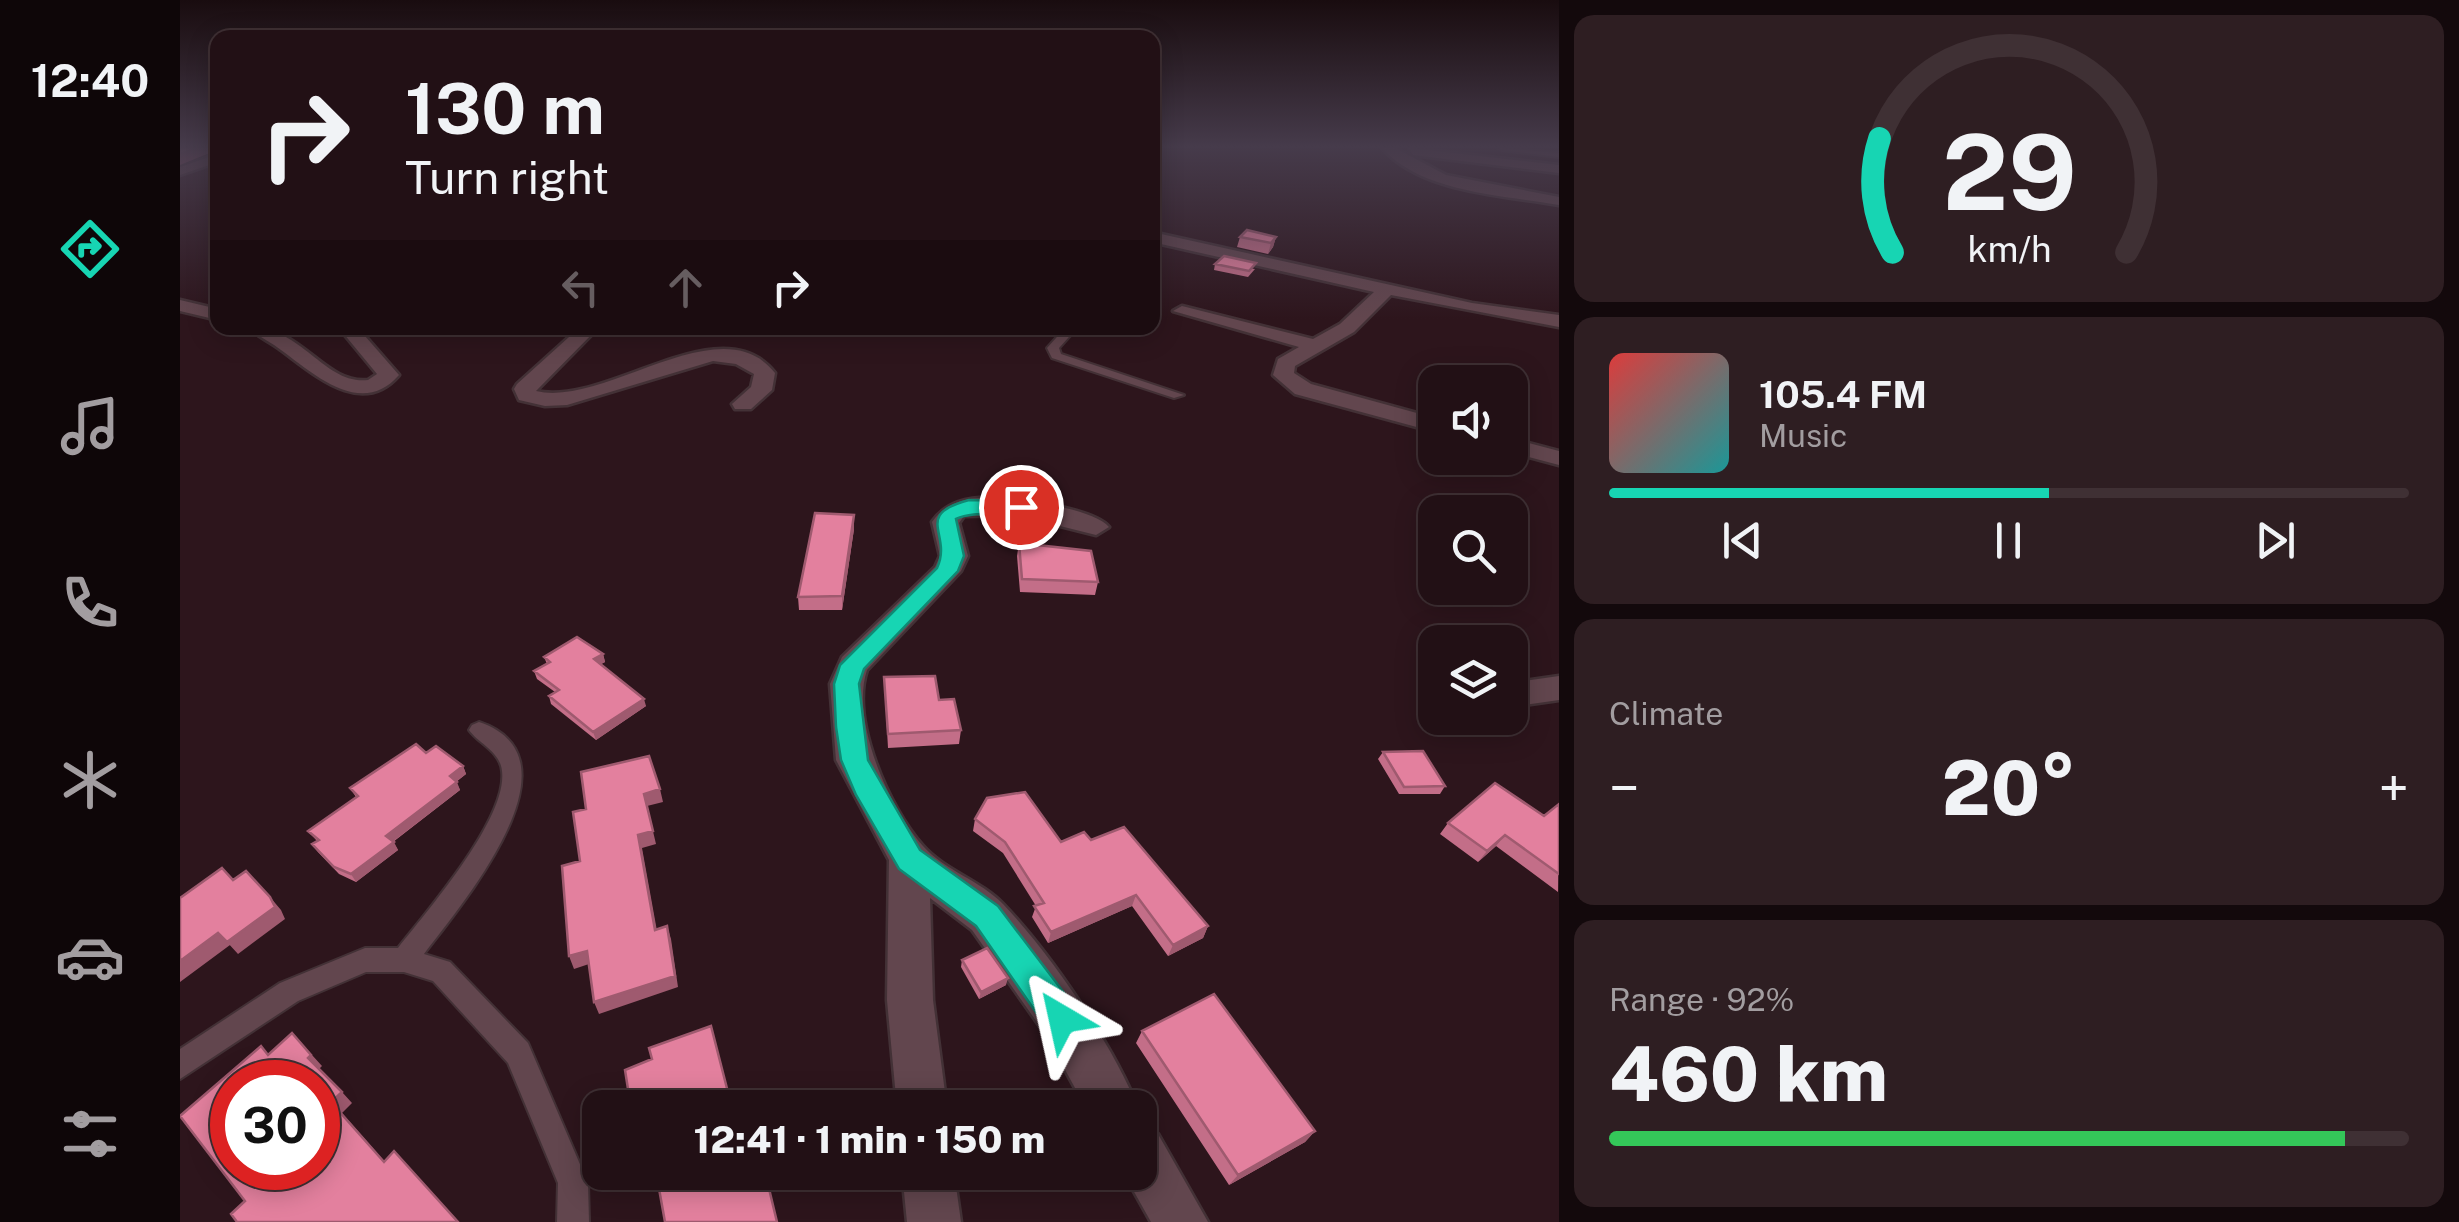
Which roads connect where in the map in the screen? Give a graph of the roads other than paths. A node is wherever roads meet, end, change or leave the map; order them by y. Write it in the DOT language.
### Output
graph roads {
  1 [pos="1160,239"];
  2 [pos="1388,288"];
  3 [pos="180,305"];
  4 [pos="1182,311"];
  5 [pos="210,312"];
  6 [pos="1559,321"];
  7 [pos="274,335"];
  8 [pos="354,335"];
  9 [pos="581,335"];
  10 [pos="1065,335"];
  11 [pos="1317,346"];
  12 [pos="1178,396"];
  13 [pos="743,404"];
  14 [pos="1418,420"];
  15 [pos="1528,450"];
  16 [pos="1559,458"];
  17 [pos="1096,528"];
  18 [pos="1559,688"];
  19 [pos="1528,692"];
  20 [pos="479,730"];
  21 [pos="909,860"];
  22 [pos="404,960"];
  23 [pos="180,1064"];
  24 [pos="920,1090"];
  25 [pos="1103,1090"];
  26 [pos="1157,1181"];
  27 [pos="930,1190"];
  28 [pos="573,1222"];
  29 [pos="934,1222"];
  30 [pos="1181,1222"];
  1 -- 2 [label="street"];
  2 -- 6 [label="street"];
  2 -- 11 [label="street"];
  3 -- 5 [label="street"];
  4 -- 11 [label="street"];
  7 -- 8 [label="street"];
  9 -- 13 [label="street"];
  10 -- 12 [label="lane"];
  11 -- 14 [label="street"];
  15 -- 16 [label="street"];
  17 -- 21 [label="street"];
  18 -- 19 [label="street"];
  20 -- 22 [label="lane"];
  21 -- 24 [label="street"];
  21 -- 25 [label="street"];
  22 -- 23 [label="lane"];
  22 -- 28 [label="lane"];
  26 -- 30 [label="street"];
  27 -- 29 [label="street"];
}
